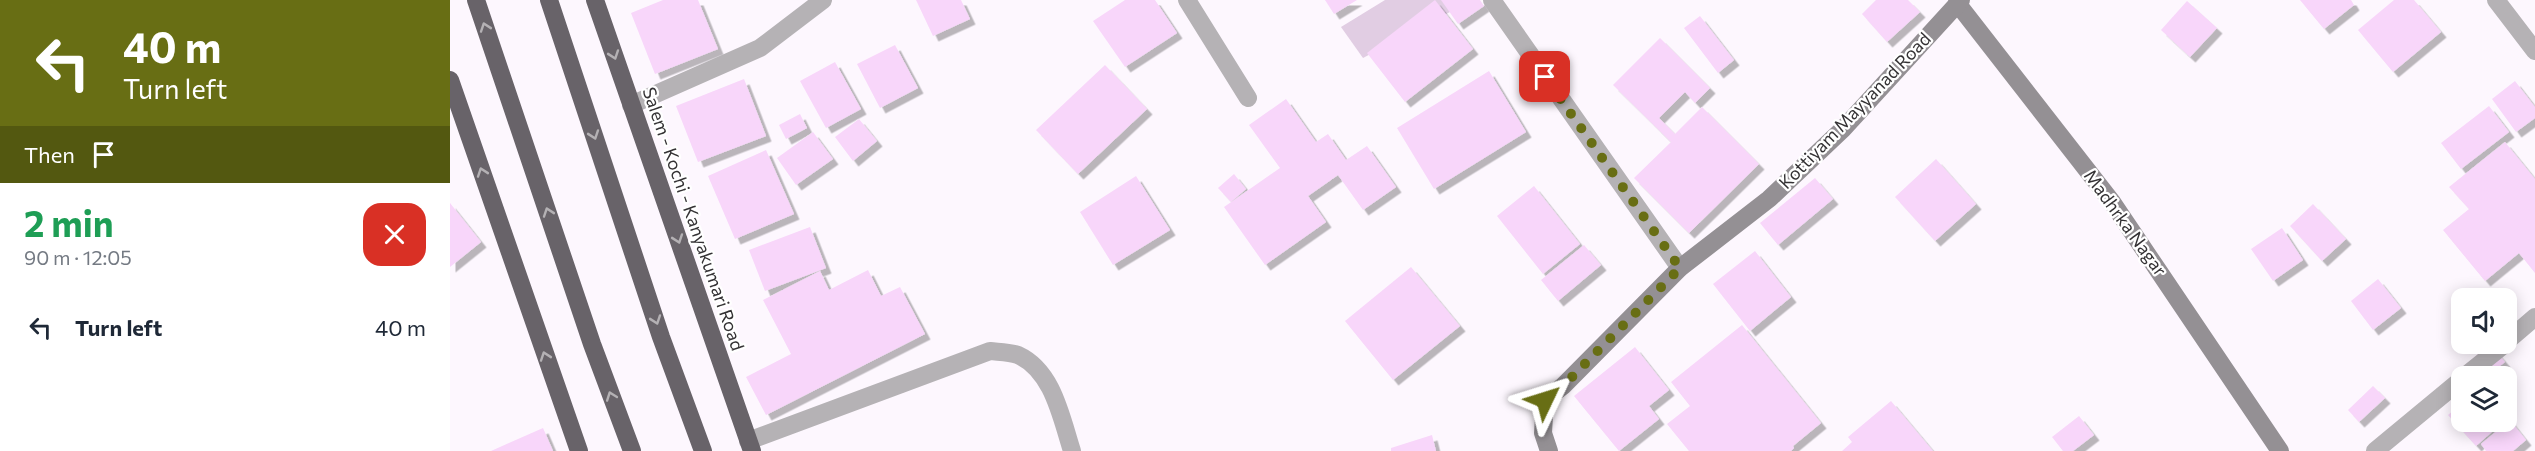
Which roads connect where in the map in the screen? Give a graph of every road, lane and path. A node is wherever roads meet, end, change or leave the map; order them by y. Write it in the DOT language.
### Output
graph roads {
  1 [pos="476,0"];
  2 [pos="549,0"];
  3 [pos="595,0"];
  4 [pos="823,0"];
  5 [pos="1187,0"];
  6 [pos="1492,0"];
  7 [pos="2496,0"];
  8 [pos="1959,2"];
  9 [pos="2535,51"];
  10 [pos="450,80"];
  11 [pos="1248,98"];
  12 [pos="631,105"];
  13 [pos="1680,268"];
  14 [pos="2535,317"];
  15 [pos="2517,333"];
  16 [pos="2492,354"];
  17 [pos="2478,366"];
  18 [pos="2451,388"];
  19 [pos="750,446"];
  20 [pos="579,451"];
  21 [pos="632,451"];
  22 [pos="703,451"];
  23 [pos="1072,451"];
  24 [pos="1549,451"];
  25 [pos="2280,451"];
  26 [pos="2375,451"];
  21 -- 1 [label="highway, one-way"];
  2 -- 22 [label="highway, one-way"];
  3 -- 12 [label="highway, Salem - Kochi - Kanyakumari Road, one-way"];
  4 -- 12 [label="street"];
  5 -- 11 [label="street"];
  6 -- 13 [label="street"];
  7 -- 9 [label="street"];
  8 -- 13 [label="street, Kottiyam Mayyanad Road"];
  8 -- 25 [label="street, Madhrka Nagar"];
  20 -- 10 [label="highway, one-way"];
  12 -- 19 [label="highway, Salem - Kochi - Kanyakumari Road, one-way"];
  13 -- 24 [label="street, Kottiyam Mayyanad Road"];
  14 -- 15 [label="street"];
  16 -- 17 [label="street"];
  18 -- 26 [label="street"];
  19 -- 23 [label="street"];
}
